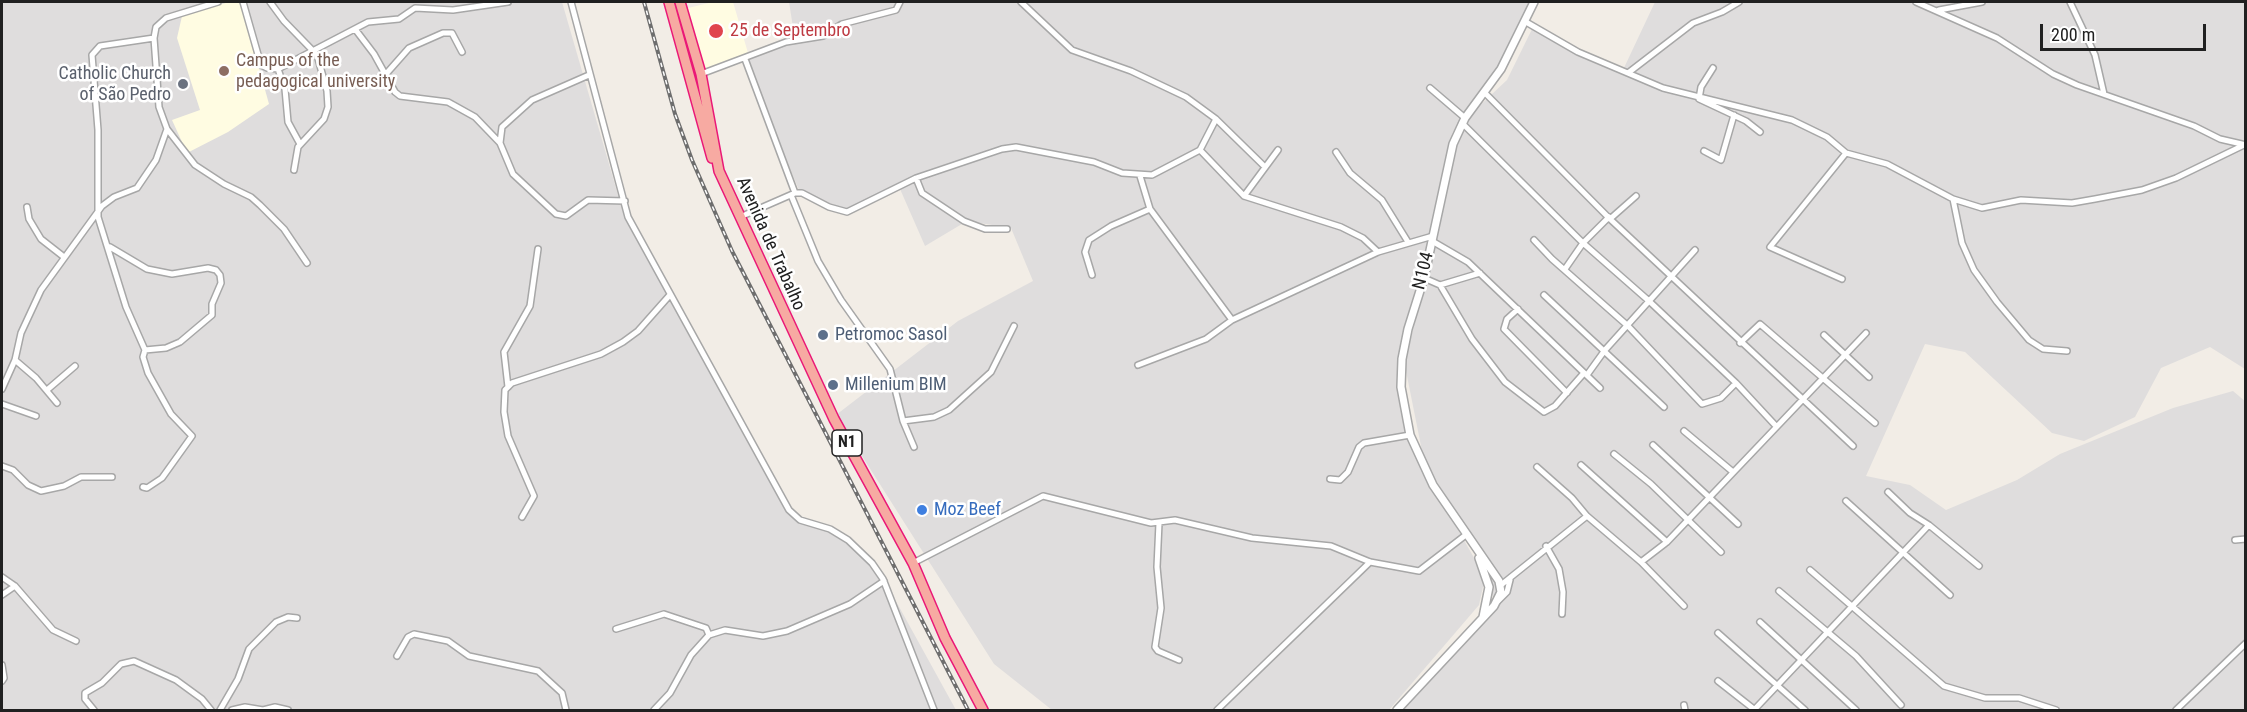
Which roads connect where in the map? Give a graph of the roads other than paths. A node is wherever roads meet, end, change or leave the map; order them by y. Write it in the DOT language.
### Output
graph roads {
  1 [pos="218,2"];
  2 [pos="243,2"];
  3 [pos="270,2"];
  4 [pos="435,2"];
  5 [pos="508,2"];
  6 [pos="571,2"];
  7 [pos="669,2"];
  8 [pos="680,2"];
  9 [pos="900,2"];
  10 [pos="1021,2"];
  11 [pos="1534,2"];
  12 [pos="1740,2"];
  13 [pos="1916,2"];
  14 [pos="1982,2"];
  15 [pos="2070,2"];
  16 [pos="194,5"];
  17 [pos="436,9"];
  18 [pos="1938,10"];
  19 [pos="1526,22"];
  20 [pos="355,29"];
  21 [pos="154,38"];
  22 [pos="312,50"];
  23 [pos="462,52"];
  24 [pos="745,59"];
  25 [pos="1713,68"];
  26 [pos="278,69"];
  27 [pos="1628,73"];
  28 [pos="701,74"];
  29 [pos="386,75"];
  30 [pos="589,75"];
  31 [pos="1430,88"];
  32 [pos="1484,92"];
  33 [pos="2104,94"];
  34 [pos="1699,97"];
  35 [pos="1734,115"];
  36 [pos="1216,119"];
  37 [pos="1464,120"];
  38 [pos="167,129"];
  39 [pos="1760,132"];
  40 [pos="500,143"];
  41 [pos="300,144"];
  42 [pos="2245,145"];
  43 [pos="1200,150"];
  44 [pos="1278,150"];
  45 [pos="1704,151"];
  46 [pos="1336,152"];
  47 [pos="1846,153"];
  48 [pos="1265,167"];
  49 [pos="294,170"];
  50 [pos="719,171"];
  51 [pos="1140,176"];
  52 [pos="916,178"];
  53 [pos="793,194"];
  54 [pos="1244,196"];
  55 [pos="1636,196"];
  56 [pos="1953,199"];
  57 [pos="625,201"];
  58 [pos="27,207"];
  59 [pos="1150,208"];
  60 [pos="98,213"];
  61 [pos="740,217"];
  62 [pos="1609,218"];
  63 [pos="1007,229"];
  64 [pos="1432,238"];
  65 [pos="1534,240"];
  66 [pos="1408,242"];
  67 [pos="1583,243"];
  68 [pos="109,246"];
  69 [pos="538,249"];
  70 [pos="1695,250"];
  71 [pos="1378,252"];
  72 [pos="64,257"];
  73 [pos="307,263"];
  74 [pos="1565,269"];
  75 [pos="1480,273"];
  76 [pos="1092,275"];
  77 [pos="1424,278"];
  78 [pos="1672,278"];
  79 [pos="1842,279"];
  80 [pos="1440,285"];
  81 [pos="1545,295"];
  82 [pos="669,296"];
  83 [pos="1650,301"];
  84 [pos="1518,309"];
  85 [pos="1232,320"];
  86 [pos="1014,326"];
  87 [pos="1628,326"];
  88 [pos="1866,333"];
  89 [pos="1824,335"];
  90 [pos="1740,343"];
  91 [pos="145,350"];
  92 [pos="1605,350"];
  93 [pos="2067,351"];
  94 [pos="1843,354"];
  95 [pos="15,360"];
  96 [pos="1138,365"];
  97 [pos="75,366"];
  98 [pos="1586,374"];
  99 [pos="1822,377"];
  100 [pos="1869,377"];
  101 [pos="1736,382"];
  102 [pos="508,387"];
  103 [pos="1600,388"];
  104 [pos="2,389"];
  105 [pos="47,390"];
  106 [pos="1567,393"];
  107 [pos="1802,399"];
  108 [pos="57,403"];
  109 [pos="2,405"];
  110 [pos="1664,407"];
  111 [pos="36,416"];
  112 [pos="903,422"];
  113 [pos="1875,423"];
  114 [pos="1775,425"];
  115 [pos="1684,431"];
  116 [pos="1410,435"];
  117 [pos="1653,445"];
  118 [pos="1853,446"];
  119 [pos="914,447"];
  120 [pos="1614,454"];
  121 [pos="1581,465"];
  122 [pos="2,466"];
  123 [pos="1537,467"];
  124 [pos="1733,472"];
  125 [pos="112,477"];
  126 [pos="1330,479"];
  127 [pos="142,487"];
  128 [pos="1888,492"];
  129 [pos="1709,497"];
  130 [pos="1846,501"];
  131 [pos="1587,516"];
  132 [pos="522,517"];
  133 [pos="1688,518"];
  134 [pos="1159,523"];
  135 [pos="1738,524"];
  136 [pos="1929,525"];
  137 [pos="1467,534"];
  138 [pos="2246,539"];
  139 [pos="2235,540"];
  140 [pos="1667,542"];
  141 [pos="1475,544"];
  142 [pos="1546,546"];
  143 [pos="1721,552"];
  144 [pos="1903,553"];
  145 [pos="1370,562"];
  146 [pos="1641,562"];
  147 [pos="913,563"];
  148 [pos="1980,566"];
  149 [pos="1810,570"];
  150 [pos="2,577"];
  151 [pos="1510,580"];
  152 [pos="884,581"];
  153 [pos="1501,585"];
  154 [pos="15,586"];
  155 [pos="1779,591"];
  156 [pos="2,595"];
  157 [pos="1950,595"];
  158 [pos="1497,602"];
  159 [pos="1684,606"];
  160 [pos="1854,606"];
  161 [pos="1562,614"];
  162 [pos="297,618"];
  163 [pos="1482,620"];
  164 [pos="1760,622"];
  165 [pos="616,629"];
  166 [pos="1828,632"];
  167 [pos="1719,633"];
  168 [pos="709,635"];
  169 [pos="76,641"];
  170 [pos="2246,643"];
  171 [pos="397,656"];
  172 [pos="1179,660"];
  173 [pos="1801,660"];
  174 [pos="2,665"];
  175 [pos="2,681"];
  176 [pos="1718,681"];
  177 [pos="1776,687"];
  178 [pos="1901,705"];
  179 [pos="1755,710"];
  180 [pos="94,711"];
  181 [pos="211,711"];
  182 [pos="220,711"];
  183 [pos="232,711"];
  184 [pos="288,711"];
  185 [pos="566,711"];
  186 [pos="654,711"];
  187 [pos="934,711"];
  188 [pos="983,711"];
  189 [pos="1217,711"];
  190 [pos="1397,711"];
  191 [pos="1805,711"];
  192 [pos="1856,711"];
  193 [pos="2056,711"];
  194 [pos="2176,711"];
  1 -- 16 [label="street"];
  2 -- 26 [label="street"];
  3 -- 22 [label="street"];
  4 -- 17 [label="street"];
  5 -- 17 [label="street"];
  6 -- 30 [label="street"];
  7 -- 50 [label="highway, N1"];
  8 -- 28 [label="highway, Avenida de Trabalho / N1"];
  9 -- 24 [label="street"];
  10 -- 36 [label="street"];
  11 -- 19 [label="street, N104 / N104"];
  12 -- 27 [label="street"];
  13 -- 18 [label="street"];
  14 -- 18 [label="street"];
  15 -- 33 [label="street"];
  16 -- 21 [label="street"];
  17 -- 20 [label="street"];
  18 -- 33 [label="street"];
  19 -- 27 [label="street"];
  19 -- 32 [label="street, N104 / N104"];
  20 -- 22 [label="street"];
  20 -- 29 [label="street"];
  21 -- 38 [label="street"];
  21 -- 60 [label="street"];
  22 -- 26 [label="street"];
  22 -- 41 [label="street"];
  23 -- 29 [label="street"];
  24 -- 28 [label="street"];
  24 -- 53 [label="street"];
  25 -- 34 [label="street"];
  26 -- 41 [label="street"];
  27 -- 34 [label="street"];
  28 -- 50 [label="highway, Avenida de Trabalho / N1"];
  29 -- 40 [label="street"];
  30 -- 40 [label="street"];
  30 -- 57 [label="street"];
  31 -- 37 [label="street"];
  32 -- 37 [label="street, N104 / N104"];
  32 -- 62 [label="street"];
  33 -- 42 [label="street"];
  34 -- 35 [label="street"];
  34 -- 47 [label="street"];
  35 -- 39 [label="street"];
  35 -- 45 [label="street"];
  36 -- 43 [label="street"];
  36 -- 48 [label="street"];
  37 -- 64 [label="street, N104 / N104"];
  37 -- 67 [label="street"];
  38 -- 60 [label="street"];
  38 -- 73 [label="street"];
  40 -- 57 [label="street"];
  41 -- 49 [label="street"];
  42 -- 56 [label="street"];
  43 -- 51 [label="street"];
  43 -- 54 [label="street"];
  44 -- 48 [label="street"];
  46 -- 66 [label="street"];
  47 -- 56 [label="street"];
  47 -- 79 [label="street"];
  48 -- 54 [label="street"];
  50 -- 61 [label="highway, Avenida de Trabalho / N1"];
  51 -- 52 [label="street"];
  51 -- 59 [label="street"];
  52 -- 53 [label="street"];
  52 -- 63 [label="street"];
  53 -- 61 [label="street"];
  53 -- 112 [label="street"];
  54 -- 71 [label="street"];
  55 -- 62 [label="street"];
  56 -- 93 [label="street"];
  57 -- 82 [label="street"];
  58 -- 72 [label="street"];
  59 -- 76 [label="street"];
  59 -- 85 [label="street"];
  60 -- 68 [label="street"];
  60 -- 72 [label="street"];
  61 -- 147 [label="highway, Avenida de Trabalho / N1"];
  62 -- 67 [label="street"];
  62 -- 78 [label="street"];
  64 -- 66 [label="street"];
  64 -- 75 [label="street"];
  64 -- 77 [label="street, N104 / N104"];
  65 -- 74 [label="street"];
  66 -- 71 [label="street"];
  67 -- 74 [label="street"];
  67 -- 83 [label="street"];
  68 -- 91 [label="street"];
  68 -- 91 [label="street"];
  69 -- 102 [label="street"];
  70 -- 78 [label="street"];
  71 -- 85 [label="street"];
  72 -- 95 [label="street"];
  74 -- 87 [label="street"];
  75 -- 80 [label="street"];
  75 -- 84 [label="street"];
  77 -- 80 [label="street"];
  77 -- 116 [label="street, N104 / N104"];
  78 -- 83 [label="street"];
  78 -- 90 [label="street"];
  80 -- 106 [label="street"];
  81 -- 92 [label="street"];
  82 -- 102 [label="street"];
  82 -- 152 [label="street"];
  83 -- 87 [label="street"];
  83 -- 101 [label="street"];
  84 -- 98 [label="street"];
  84 -- 106 [label="street"];
  85 -- 96 [label="street"];
  86 -- 112 [label="street"];
  87 -- 92 [label="street"];
  87 -- 101 [label="street"];
  88 -- 94 [label="street"];
  89 -- 94 [label="street"];
  90 -- 99 [label="street"];
  90 -- 107 [label="street"];
  91 -- 127 [label="street"];
  92 -- 98 [label="street"];
  92 -- 110 [label="street"];
  94 -- 99 [label="street"];
  94 -- 100 [label="street"];
  95 -- 104 [label="street"];
  95 -- 105 [label="street"];
  97 -- 105 [label="street"];
  98 -- 103 [label="street"];
  98 -- 106 [label="street"];
  99 -- 107 [label="street"];
  99 -- 113 [label="street"];
  101 -- 114 [label="street"];
  102 -- 132 [label="street"];
  105 -- 108 [label="street"];
  107 -- 114 [label="street"];
  107 -- 118 [label="street"];
  109 -- 111 [label="street"];
  112 -- 119 [label="street"];
  114 -- 124 [label="street"];
  115 -- 124 [label="street"];
  116 -- 126 [label="street"];
  116 -- 137 [label="street, N104 / N104"];
  117 -- 129 [label="street"];
  120 -- 133 [label="street"];
  121 -- 140 [label="street"];
  122 -- 125 [label="street"];
  123 -- 131 [label="street"];
  124 -- 129 [label="street"];
  128 -- 136 [label="street"];
  129 -- 133 [label="street"];
  129 -- 135 [label="street"];
  130 -- 144 [label="street"];
  131 -- 142 [label="street"];
  131 -- 146 [label="street"];
  133 -- 140 [label="street"];
  133 -- 143 [label="street"];
  134 -- 145 [label="street"];
  134 -- 147 [label="street"];
  134 -- 172 [label="street"];
  136 -- 144 [label="street"];
  136 -- 148 [label="street"];
  137 -- 141 [label="street, N104 / N104"];
  137 -- 145 [label="street"];
  138 -- 139 [label="street"];
  140 -- 146 [label="street"];
  141 -- 153 [label="street, N104"];
  141 -- 163 [label="street, N104"];
  142 -- 151 [label="street"];
  142 -- 161 [label="street"];
  144 -- 157 [label="street"];
  144 -- 160 [label="street"];
  145 -- 189 [label="street"];
  146 -- 159 [label="street"];
  147 -- 188 [label="highway, Avenida de Trabalho / N1"];
  149 -- 160 [label="street"];
  150 -- 154 [label="street"];
  151 -- 153 [label="street"];
  151 -- 158 [label="street"];
  152 -- 168 [label="street"];
  152 -- 187 [label="street"];
  153 -- 158 [label="street"];
  154 -- 156 [label="street"];
  154 -- 169 [label="street"];
  155 -- 166 [label="street"];
  158 -- 163 [label="street"];
  160 -- 166 [label="street"];
  160 -- 193 [label="street"];
  162 -- 182 [label="street"];
  163 -- 190 [label="street"];
  164 -- 173 [label="street"];
  165 -- 168 [label="street"];
  166 -- 173 [label="street"];
  166 -- 178 [label="street"];
  167 -- 177 [label="street"];
  168 -- 186 [label="street"];
  170 -- 194 [label="street"];
  171 -- 185 [label="street"];
  173 -- 177 [label="street"];
  173 -- 192 [label="street"];
  174 -- 175 [label="street"];
  176 -- 179 [label="street"];
  177 -- 179 [label="street"];
  177 -- 191 [label="street"];
  180 -- 181 [label="street"];
  183 -- 184 [label="street"];
}
